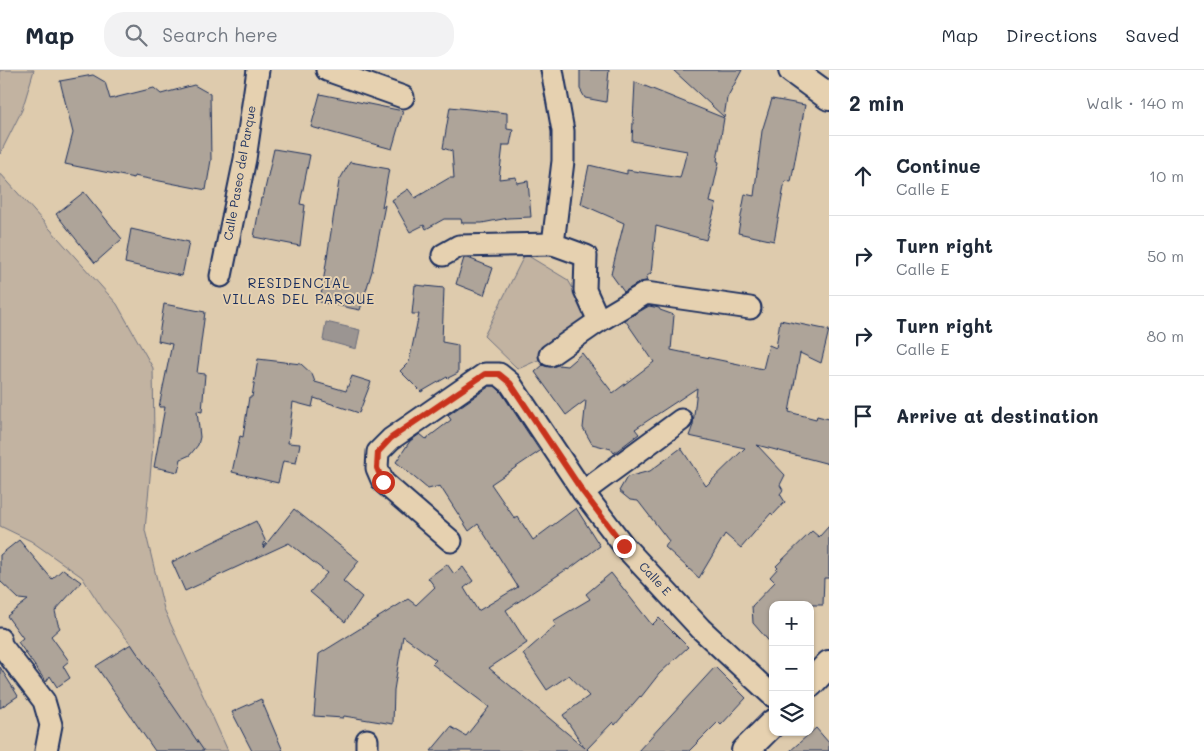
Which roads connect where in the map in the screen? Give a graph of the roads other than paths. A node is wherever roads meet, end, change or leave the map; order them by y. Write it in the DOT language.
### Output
graph roads {
  1 [pos="258,70"];
  2 [pos="327,70"];
  3 [pos="552,70"];
  4 [pos="792,70"];
  5 [pos="403,97"];
  6 [pos="829,97"];
  7 [pos="553,244"];
  8 [pos="443,255"];
  9 [pos="221,276"];
  10 [pos="750,308"];
  11 [pos="599,321"];
  12 [pos="550,354"];
  13 [pos="681,420"];
  14 [pos="583,492"];
  15 [pos="451,541"];
  16 [pos="0,643"];
  17 [pos="829,664"];
  18 [pos="814,680"];
  19 [pos="769,692"];
  20 [pos="769,727"];
  21 [pos="46,751"];
  22 [pos="745,751"];
  1 -- 9 [label="street, Calle Paseo del Parque"];
  2 -- 5 [label="street"];
  3 -- 7 [label="street"];
  4 -- 6 [label="street"];
  7 -- 8 [label="street"];
  7 -- 11 [label="street"];
  10 -- 11 [label="street"];
  11 -- 12 [label="street"];
  13 -- 14 [label="street"];
  14 -- 15 [label="street, Calle E"];
  14 -- 19 [label="street, Calle E"];
  16 -- 21 [label="street"];
  17 -- 18 [label="street"];
  20 -- 22 [label="street"];
}
